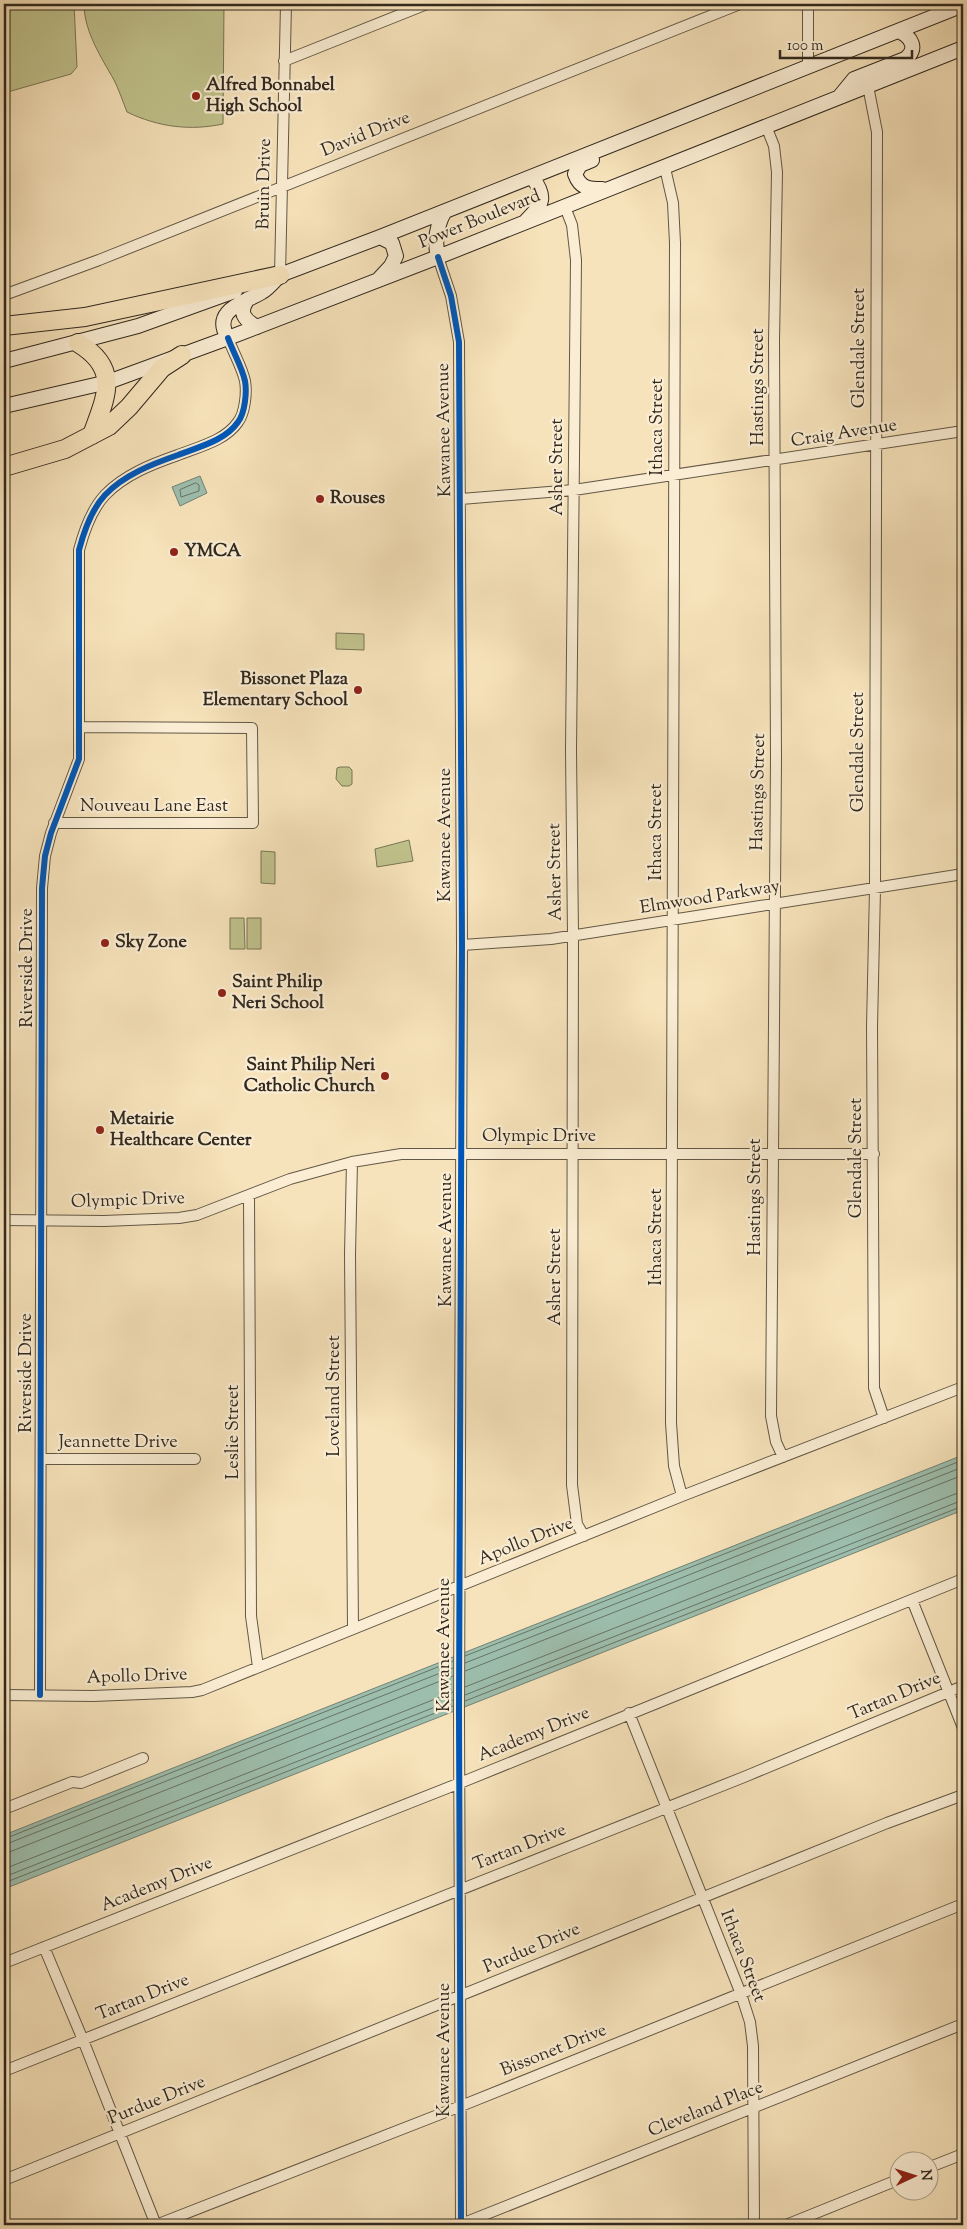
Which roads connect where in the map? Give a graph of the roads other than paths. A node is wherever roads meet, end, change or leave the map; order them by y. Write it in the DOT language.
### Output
graph roads {
  1 [pos="286,4"];
  2 [pos="427,4"];
  3 [pos="740,4"];
  4 [pos="808,4"];
  5 [pos="963,5"];
  6 [pos="898,31"];
  7 [pos="963,48"];
  8 [pos="284,61"];
  9 [pos="808,67"];
  10 [pos="868,86"];
  11 [pos="839,97"];
  12 [pos="766,126"];
  13 [pos="605,148"];
  14 [pos="665,168"];
  15 [pos="532,177"];
  16 [pos="282,186"];
  17 [pos="610,189"];
  18 [pos="564,207"];
  19 [pos="446,211"];
  20 [pos="524,223"];
  21 [pos="380,237"];
  22 [pos="438,257"];
  23 [pos="280,275"];
  24 [pos="376,281"];
  25 [pos="4,295"];
  26 [pos="248,299"];
  27 [pos="11,326"];
  28 [pos="257,327"];
  29 [pos="228,338"];
  30 [pos="78,343"];
  31 [pos="182,355"];
  32 [pos="4,361"];
  33 [pos="108,382"];
  34 [pos="4,406"];
  35 [pos="963,431"];
  36 [pos="92,435"];
  37 [pos="877,445"];
  38 [pos="775,461"];
  39 [pos="4,467"];
  40 [pos="674,476"];
  41 [pos="574,490"];
  42 [pos="461,499"];
  43 [pos="79,727"];
  44 [pos="54,823"];
  45 [pos="963,874"];
  46 [pos="875,889"];
  47 [pos="774,905"];
  48 [pos="673,921"];
  49 [pos="573,935"];
  50 [pos="462,945"];
  51 [pos="462,1153"];
  52 [pos="674,1153"];
  53 [pos="772,1153"];
  54 [pos="572,1154"];
  55 [pos="874,1154"];
  56 [pos="352,1162"];
  57 [pos="250,1196"];
  58 [pos="4,1220"];
  59 [pos="42,1220"];
  60 [pos="963,1387"];
  61 [pos="884,1418"];
  62 [pos="783,1457"];
  63 [pos="42,1459"];
  64 [pos="195,1459"];
  65 [pos="682,1496"];
  66 [pos="584,1536"];
  67 [pos="963,1579"];
  68 [pos="461,1586"];
  69 [pos="912,1600"];
  70 [pos="353,1630"];
  71 [pos="258,1667"];
  72 [pos="963,1686"];
  73 [pos="949,1692"];
  74 [pos="4,1695"];
  75 [pos="40,1695"];
  76 [pos="629,1713"];
  77 [pos="963,1728"];
  78 [pos="143,1758"];
  79 [pos="460,1783"];
  80 [pos="963,1795"];
  81 [pos="666,1807"];
  82 [pos="4,1809"];
  83 [pos="460,1889"];
  84 [pos="702,1897"];
  85 [pos="963,1904"];
  86 [pos="44,1947"];
  87 [pos="4,1962"];
  88 [pos="741,1994"];
  89 [pos="460,1997"];
  90 [pos="963,2024"];
  91 [pos="83,2040"];
  92 [pos="4,2071"];
  93 [pos="461,2106"];
  94 [pos="754,2109"];
  95 [pos="119,2134"];
  96 [pos="963,2154"];
  97 [pos="940,2163"];
  98 [pos="4,2180"];
  99 [pos="890,2184"];
  100 [pos="156,2225"];
  101 [pos="460,2225"];
  102 [pos="754,2225"];
  103 [pos="786,2225"];
  1 -- 8 [label="street, Bruin Drive"];
  2 -- 8 [label="street"];
  3 -- 16 [label="street, David Drive"];
  4 -- 9 [label="street"];
  5 -- 6 [label="main road, Power Boulevard"];
  6 -- 9 [label="main road, Power Boulevard"];
  6 -- 11 [label="main road"];
  7 -- 10 [label="main road, Power Boulevard"];
  8 -- 16 [label="street, Bruin Drive"];
  9 -- 13 [label="main road, Power Boulevard"];
  10 -- 11 [label="main road, Power Boulevard"];
  10 -- 37 [label="street, Glendale Street"];
  11 -- 12 [label="main road, Power Boulevard"];
  12 -- 14 [label="main road, Power Boulevard"];
  12 -- 38 [label="street, Hastings Street"];
  13 -- 15 [label="main road, Power Boulevard"];
  13 -- 17 [label="main road"];
  14 -- 17 [label="main road, Power Boulevard"];
  14 -- 40 [label="street, Ithaca Street"];
  15 -- 19 [label="main road, Power Boulevard"];
  15 -- 20 [label="main road"];
  16 -- 23 [label="street, Bruin Drive"];
  16 -- 25 [label="street, David Drive"];
  17 -- 18 [label="main road, Power Boulevard"];
  18 -- 20 [label="main road, Power Boulevard"];
  18 -- 41 [label="street, Asher Street"];
  19 -- 21 [label="main road, Power Boulevard"];
  19 -- 22 [label="main road"];
  20 -- 22 [label="main road, Power Boulevard"];
  21 -- 23 [label="main road, Power Boulevard"];
  21 -- 24 [label="main road"];
  22 -- 24 [label="main road, Power Boulevard"];
  22 -- 42 [label="street, Kawanee Avenue"];
  23 -- 26 [label="main road"];
  23 -- 27 [label="highway"];
  23 -- 30 [label="main road, Power Boulevard"];
  24 -- 28 [label="main road, Power Boulevard"];
  26 -- 28 [label="main road"];
  26 -- 29 [label="main road"];
  28 -- 29 [label="main road, Power Boulevard"];
  29 -- 31 [label="main road, Power Boulevard"];
  29 -- 43 [label="street, Riverside Drive"];
  30 -- 32 [label="main road, Power Boulevard"];
  30 -- 33 [label="highway"];
  31 -- 33 [label="main road, Power Boulevard"];
  31 -- 36 [label="highway"];
  33 -- 34 [label="main road, Power Boulevard"];
  33 -- 36 [label="highway"];
  35 -- 37 [label="street, Craig Avenue"];
  36 -- 39 [label="highway"];
  37 -- 38 [label="street, Craig Avenue"];
  37 -- 46 [label="street, Glendale Street"];
  38 -- 40 [label="street, Craig Avenue"];
  38 -- 47 [label="street, Hastings Street"];
  40 -- 41 [label="street, Craig Avenue"];
  40 -- 48 [label="street, Ithaca Street"];
  41 -- 42 [label="street, Craig Avenue"];
  41 -- 49 [label="street, Asher Street"];
  42 -- 50 [label="street, Kawanee Avenue"];
  43 -- 44 [label="street, Riverside Drive"];
  43 -- 44 [label="street, Nouveau Lane East"];
  44 -- 59 [label="street, Riverside Drive"];
  45 -- 46 [label="street, Elmwood Parkway"];
  46 -- 47 [label="street, Elmwood Parkway"];
  46 -- 55 [label="street, Glendale Street"];
  47 -- 48 [label="street, Elmwood Parkway"];
  47 -- 53 [label="street, Hastings Street"];
  48 -- 49 [label="street, Elmwood Parkway"];
  48 -- 52 [label="street, Ithaca Street"];
  49 -- 50 [label="street, Elmwood Parkway"];
  49 -- 54 [label="street, Asher Street"];
  50 -- 51 [label="street, Kawanee Avenue"];
  51 -- 54 [label="street, Olympic Drive"];
  51 -- 56 [label="street, Olympic Drive"];
  51 -- 68 [label="street, Kawanee Avenue"];
  52 -- 53 [label="street, Olympic Drive"];
  52 -- 54 [label="street, Olympic Drive"];
  52 -- 65 [label="street, Ithaca Street"];
  53 -- 55 [label="street, Olympic Drive"];
  53 -- 62 [label="street, Hastings Street"];
  54 -- 66 [label="street, Asher Street"];
  55 -- 61 [label="street, Glendale Street"];
  56 -- 57 [label="street, Olympic Drive"];
  56 -- 70 [label="street, Loveland Street"];
  57 -- 59 [label="street, Olympic Drive"];
  57 -- 71 [label="street, Leslie Street"];
  58 -- 59 [label="street, Olympic Drive"];
  59 -- 63 [label="street, Riverside Drive"];
  60 -- 61 [label="street, Apollo Drive"];
  61 -- 62 [label="street, Apollo Drive"];
  62 -- 65 [label="street, Apollo Drive"];
  63 -- 64 [label="street, Jeannette Drive"];
  63 -- 75 [label="street, Riverside Drive"];
  65 -- 66 [label="street, Apollo Drive"];
  66 -- 68 [label="street, Apollo Drive"];
  67 -- 69 [label="street, Academy Drive"];
  68 -- 70 [label="street, Apollo Drive"];
  68 -- 79 [label="street, Kawanee Avenue"];
  69 -- 73 [label="street"];
  69 -- 76 [label="street, Academy Drive"];
  70 -- 71 [label="street, Apollo Drive"];
  71 -- 75 [label="street, Apollo Drive"];
  72 -- 73 [label="street, Tartan Drive"];
  73 -- 77 [label="street"];
  73 -- 81 [label="street, Tartan Drive"];
  74 -- 75 [label="street, Apollo Drive"];
  76 -- 79 [label="street, Academy Drive"];
  76 -- 81 [label="street, Ithaca Street"];
  78 -- 82 [label="street"];
  79 -- 83 [label="street, Kawanee Avenue"];
  79 -- 86 [label="street, Academy Drive"];
  80 -- 84 [label="street, Purdue Drive"];
  81 -- 83 [label="street, Tartan Drive"];
  81 -- 84 [label="street, Ithaca Street"];
  83 -- 89 [label="street, Kawanee Avenue"];
  83 -- 91 [label="street, Tartan Drive"];
  84 -- 88 [label="street, Ithaca Street"];
  84 -- 89 [label="street, Purdue Drive"];
  85 -- 88 [label="street, Bissonet Drive"];
  86 -- 87 [label="street, Academy Drive"];
  86 -- 91 [label="street"];
  88 -- 93 [label="street, Bissonet Drive"];
  88 -- 94 [label="street, Ithaca Street"];
  89 -- 93 [label="street, Kawanee Avenue"];
  89 -- 95 [label="street, Purdue Drive"];
  90 -- 94 [label="street, Cleveland Place"];
  91 -- 92 [label="street, Tartan Drive"];
  91 -- 95 [label="street"];
  93 -- 100 [label="street, Bissonet Drive"];
  93 -- 101 [label="street, Kawanee Avenue"];
  94 -- 101 [label="street, Cleveland Place"];
  94 -- 102 [label="street, Ithaca Street"];
  95 -- 98 [label="street, Purdue Drive"];
  95 -- 100 [label="street"];
  96 -- 97 [label="street"];
  99 -- 103 [label="street"];
}
